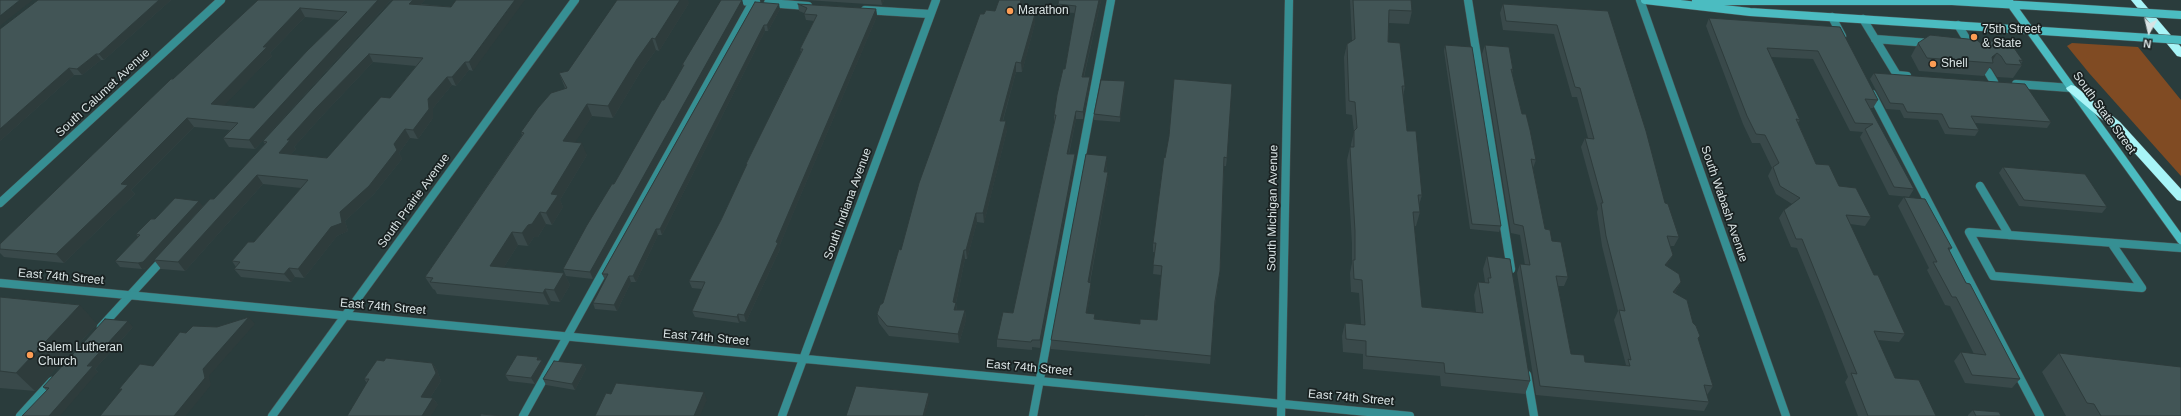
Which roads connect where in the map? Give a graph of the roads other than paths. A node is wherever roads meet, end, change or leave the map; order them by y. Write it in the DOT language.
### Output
graph roads {
  1 [pos="221,0"];
  2 [pos="575,0"];
  3 [pos="725,0"];
  4 [pos="936,0"];
  5 [pos="1111,0"];
  6 [pos="1289,0"];
  7 [pos="1468,0"];
  8 [pos="1640,0"];
  9 [pos="1645,0"];
  10 [pos="1661,0"];
  11 [pos="1874,0"];
  12 [pos="2136,0"];
  13 [pos="1823,1"];
  14 [pos="753,2"];
  15 [pos="2009,2"];
  16 [pos="814,6"];
  17 [pos="860,9"];
  18 [pos="930,14"];
  19 [pos="2181,15"];
  20 [pos="1832,17"];
  21 [pos="1864,19"];
  22 [pos="1958,25"];
  23 [pos="2029,30"];
  24 [pos="1876,39"];
  25 [pos="2181,40"];
  26 [pos="1844,41"];
  27 [pos="1934,44"];
  28 [pos="1976,54"];
  29 [pos="2181,54"];
  30 [pos="1988,72"];
  31 [pos="1912,76"];
  32 [pos="1866,83"];
  33 [pos="2071,88"];
  34 [pos="1980,186"];
  35 [pos="2181,197"];
  36 [pos="0,203"];
  37 [pos="2009,235"];
  38 [pos="2181,240"];
  39 [pos="2112,244"];
  40 [pos="2181,248"];
  41 [pos="170,250"];
  42 [pos="1512,282"];
  43 [pos="0,283"];
  44 [pos="130,295"];
  45 [pos="345,316"];
  46 [pos="93,336"];
  47 [pos="567,336"];
  48 [pos="803,359"];
  49 [pos="1526,368"];
  50 [pos="57,376"];
  51 [pos="1040,381"];
  52 [pos="1281,404"];
  53 [pos="20,416"];
  54 [pos="272,416"];
  55 [pos="523,416"];
  56 [pos="782,416"];
  57 [pos="1033,416"];
  58 [pos="1281,416"];
  59 [pos="1410,416"];
  60 [pos="1534,416"];
  61 [pos="1786,416"];
  62 [pos="2040,416"];
  1 -- 36 [label="street, South Calumet Avenue"];
  2 -- 45 [label="street, South Prairie Avenue"];
  3 -- 14 [label="street"];
  4 -- 18 [label="street, South Indiana Avenue"];
  5 -- 51 [label="street"];
  6 -- 52 [label="street, South Michigan Avenue"];
  7 -- 42 [label="street"];
  8 -- 61 [label="street, South Wabash Avenue"];
  9 -- 20 [label="street"];
  10 -- 13 [label="street"];
  11 -- 13 [label="street"];
  11 -- 15 [label="street"];
  12 -- 29 [label="highway"];
  14 -- 16 [label="street"];
  14 -- 47 [label="street"];
  15 -- 19 [label="street, bridge"];
  15 -- 23 [label="street, South State Street"];
  17 -- 18 [label="street"];
  18 -- 48 [label="street, South Indiana Avenue"];
  20 -- 21 [label="street"];
  20 -- 26 [label="street"];
  21 -- 22 [label="street"];
  21 -- 24 [label="street"];
  22 -- 23 [label="street"];
  22 -- 28 [label="street"];
  23 -- 25 [label="street, bridge"];
  23 -- 33 [label="street, South State Street"];
  24 -- 27 [label="street"];
  24 -- 31 [label="street"];
  30 -- 33 [label="street"];
  32 -- 62 [label="street"];
  33 -- 35 [label="highway"];
  33 -- 38 [label="street, South State Street"];
  34 -- 37 [label="street"];
  37 -- 39 [label="street"];
  37 -- 39 [label="street"];
  39 -- 40 [label="street"];
  41 -- 44 [label="street"];
  43 -- 44 [label="street, East 74th Street"];
  44 -- 45 [label="street, East 74th Street"];
  44 -- 46 [label="street"];
  45 -- 47 [label="street, East 74th Street"];
  45 -- 54 [label="street, South Prairie Avenue"];
  47 -- 48 [label="street, East 74th Street"];
  47 -- 55 [label="street"];
  48 -- 51 [label="street, East 74th Street"];
  48 -- 56 [label="street, South Indiana Avenue"];
  49 -- 60 [label="street"];
  50 -- 53 [label="street"];
  51 -- 52 [label="street, East 74th Street"];
  51 -- 57 [label="street"];
  52 -- 58 [label="street, South Michigan Avenue"];
  52 -- 59 [label="street, East 74th Street"];
}
